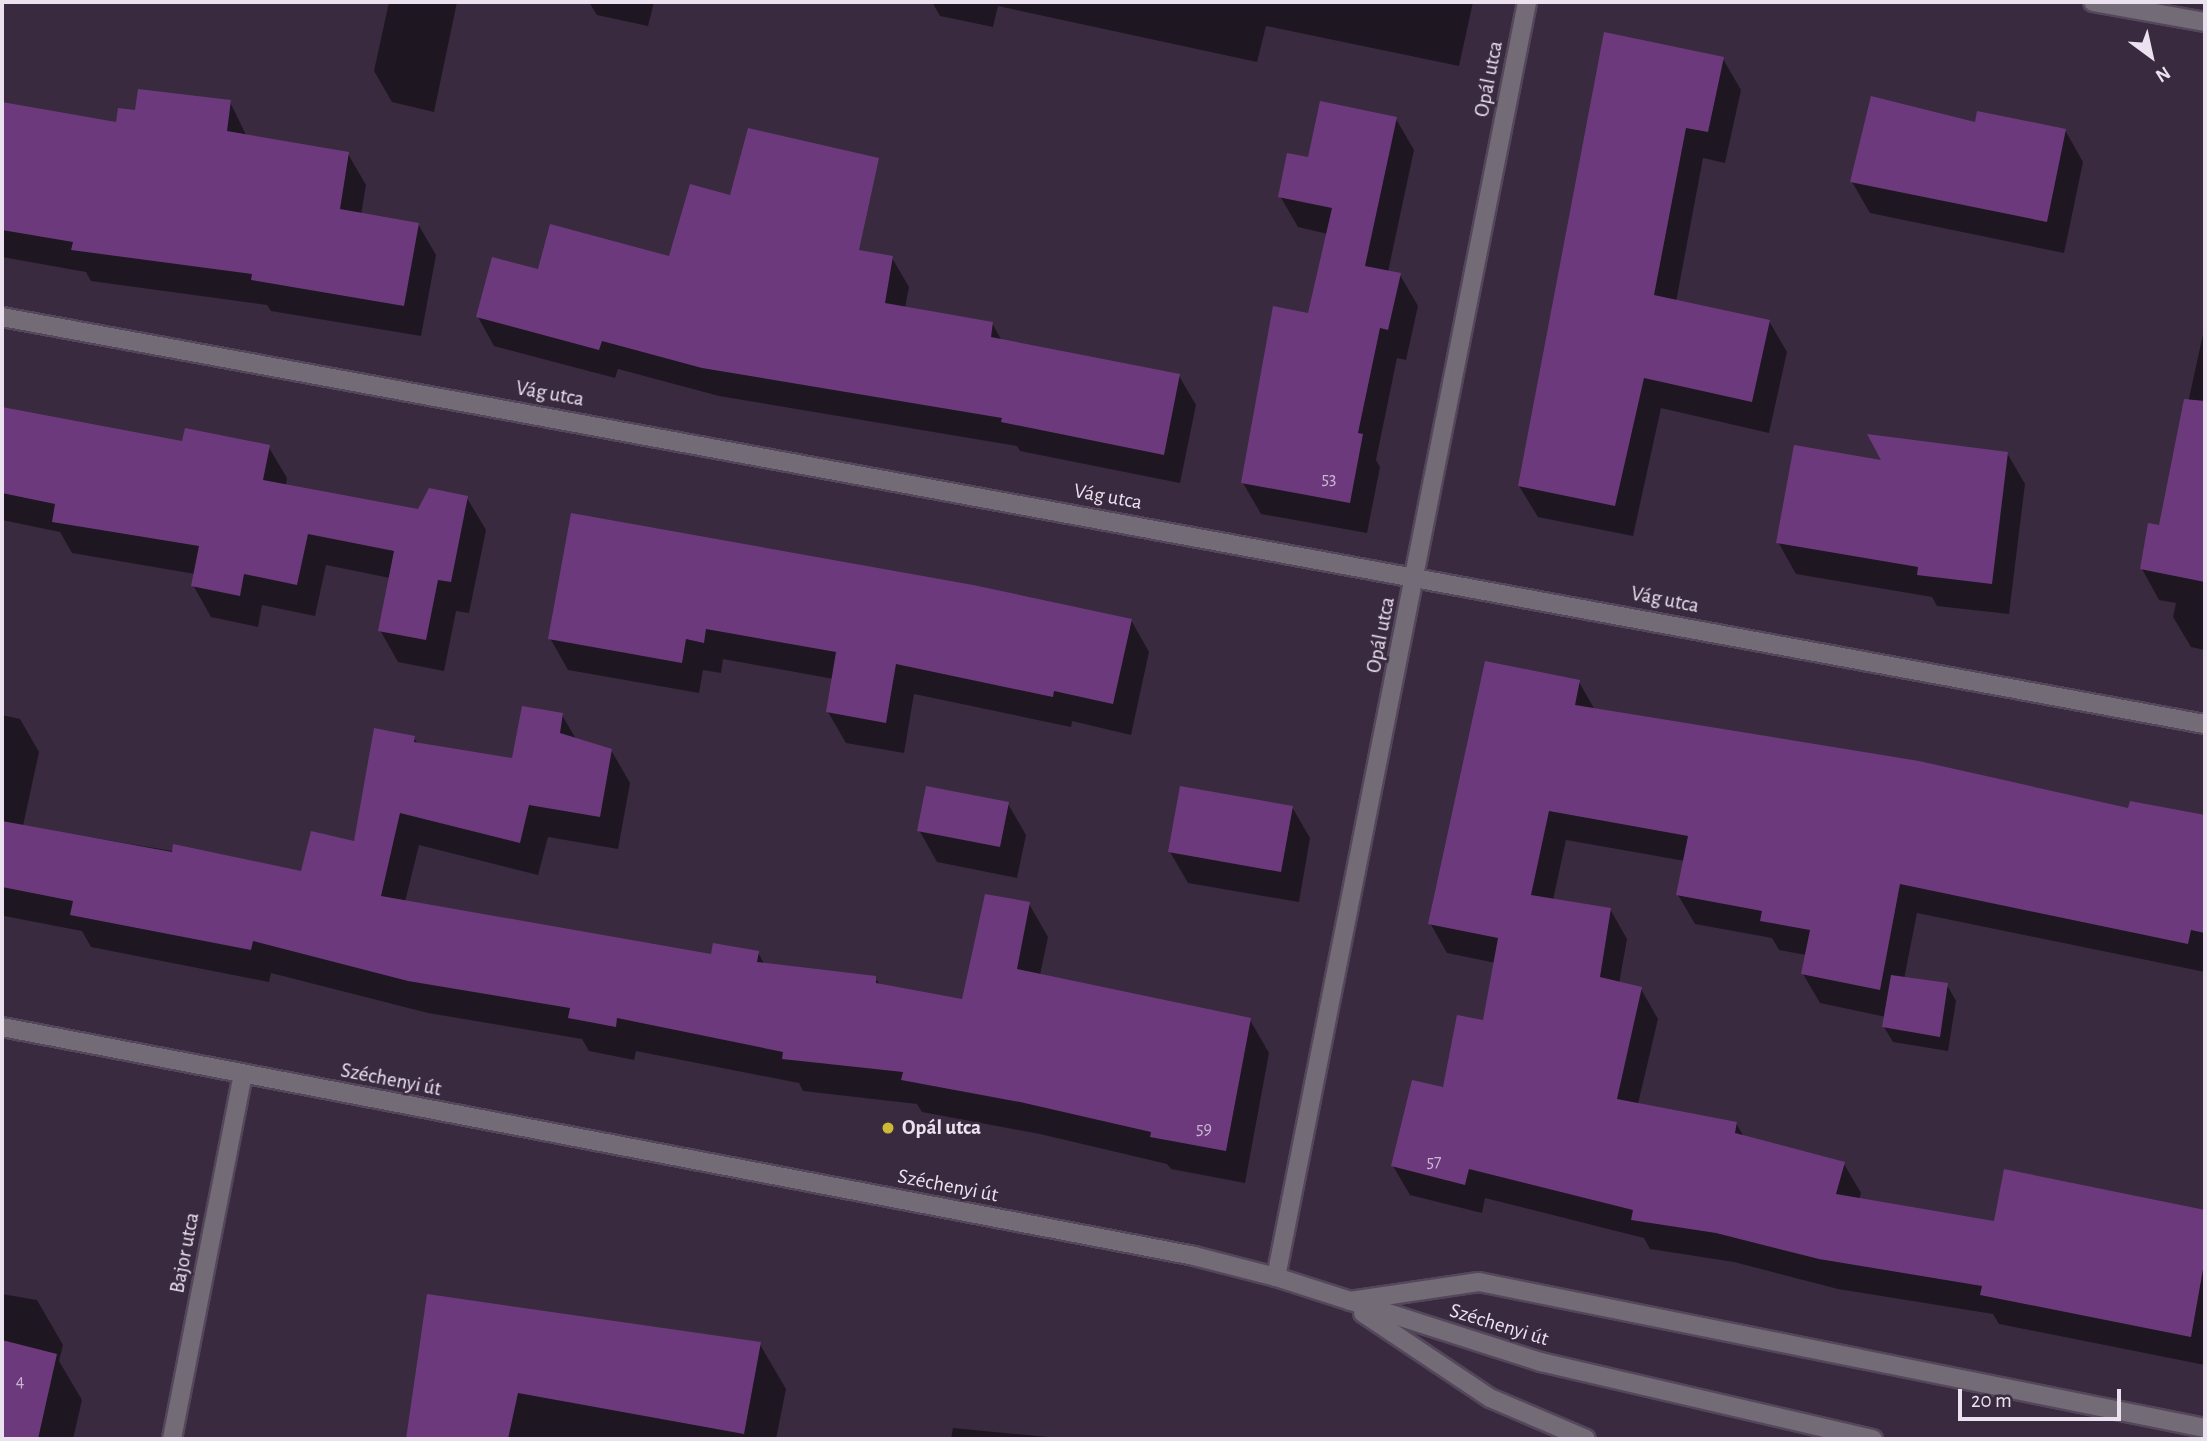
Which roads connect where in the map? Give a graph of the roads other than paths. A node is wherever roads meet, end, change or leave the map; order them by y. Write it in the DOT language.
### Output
graph roads {
  1 [pos="1527,2"];
  2 [pos="2094,2"];
  3 [pos="2205,22"];
  4 [pos="2,317"];
  5 [pos="1416,577"];
  6 [pos="2205,724"];
  7 [pos="2,1027"];
  8 [pos="243,1075"];
  9 [pos="1276,1277"];
  10 [pos="1345,1301"];
  11 [pos="2205,1428"];
  12 [pos="172,1439"];
  13 [pos="1586,1439"];
  14 [pos="1873,1439"];
  1 -- 5 [label="street, Opál utca"];
  2 -- 3 [label="street"];
  4 -- 5 [label="street, Vág utca"];
  5 -- 6 [label="street, Vág utca"];
  5 -- 9 [label="street, Opál utca"];
  7 -- 8 [label="street, Széchenyi út"];
  8 -- 9 [label="street, Széchenyi út"];
  8 -- 12 [label="street, Bajor utca"];
  9 -- 10 [label="street, Széchenyi út"];
  10 -- 11 [label="street"];
  10 -- 13 [label="street"];
  10 -- 14 [label="street, Széchenyi út"];
}
